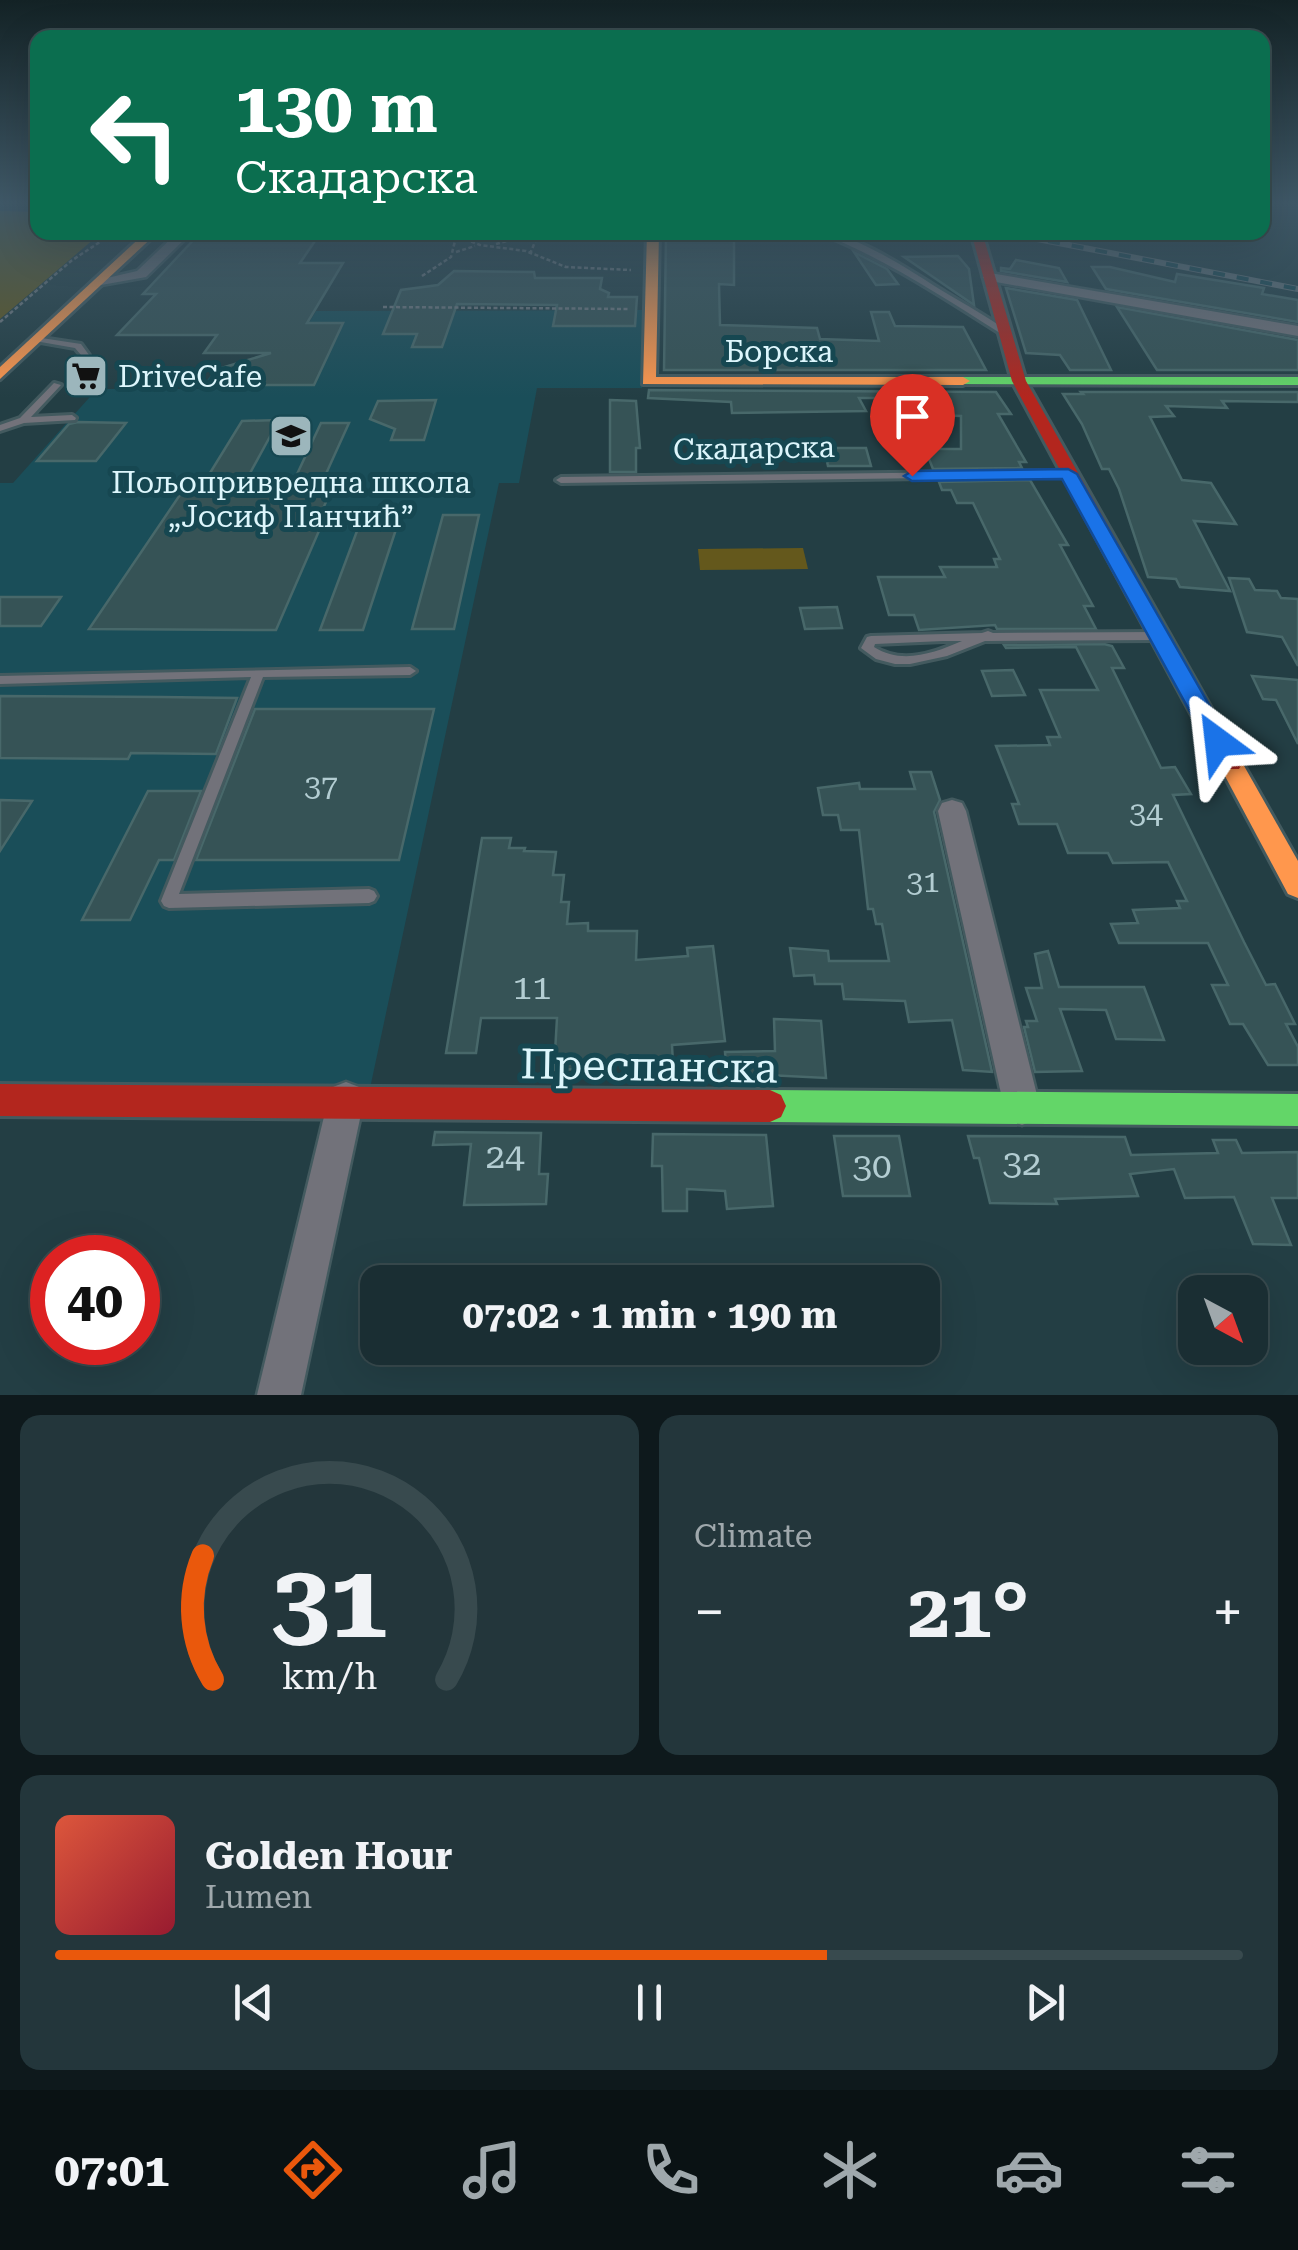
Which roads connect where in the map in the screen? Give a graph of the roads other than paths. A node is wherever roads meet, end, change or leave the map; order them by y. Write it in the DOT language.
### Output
graph roads {
  1 [pos="116,267"];
  2 [pos="148,267"];
  3 [pos="650,267"];
  4 [pos="898,267"];
  5 [pos="987,267"];
  6 [pos="990,277"];
  7 [pos="101,281"];
  8 [pos="1298,331"];
  9 [pos="1002,332"];
  10 [pos="38,339"];
  11 [pos="72,370"];
  12 [pos="0,375"];
  13 [pos="1298,381"];
  14 [pos="1019,382"];
  15 [pos="58,384"];
  16 [pos="72,418"];
  17 [pos="23,420"];
  18 [pos="0,428"];
  19 [pos="1068,474"];
  20 [pos="561,480"];
  21 [pos="988,635"];
  22 [pos="1158,636"];
  23 [pos="410,671"];
  24 [pos="259,673"];
  25 [pos="0,680"];
  26 [pos="952,811"];
  27 [pos="1298,886"];
  28 [pos="369,896"];
  29 [pos="0,1100"];
  30 [pos="346,1100"];
  31 [pos="1022,1107"];
  32 [pos="1298,1110"];
  33 [pos="279,1395"];
  1 -- 7 [label="street"];
  2 -- 7 [label="street"];
  3 -- 14 [label="street, Борска"];
  4 -- 9 [label="lane"];
  5 -- 6 [label="street"];
  6 -- 8 [label="street"];
  6 -- 9 [label="street"];
  7 -- 10 [label="street"];
  9 -- 14 [label="street"];
  10 -- 11 [label="lane"];
  10 -- 12 [label="street"];
  13 -- 14 [label="street, Борска"];
  14 -- 19 [label="street"];
  15 -- 17 [label="lane"];
  16 -- 17 [label="lane"];
  17 -- 18 [label="lane"];
  19 -- 20 [label="lane, Скадарска"];
  19 -- 22 [label="street"];
  21 -- 21 [label="lane"];
  21 -- 22 [label="lane"];
  22 -- 27 [label="street"];
  23 -- 24 [label="lane"];
  24 -- 25 [label="lane"];
  24 -- 28 [label="lane"];
  26 -- 31 [label="street"];
  29 -- 30 [label="street, Преспанска"];
  30 -- 31 [label="street, Преспанска"];
  30 -- 33 [label="street"];
  31 -- 32 [label="street, Преспанска"];
}
